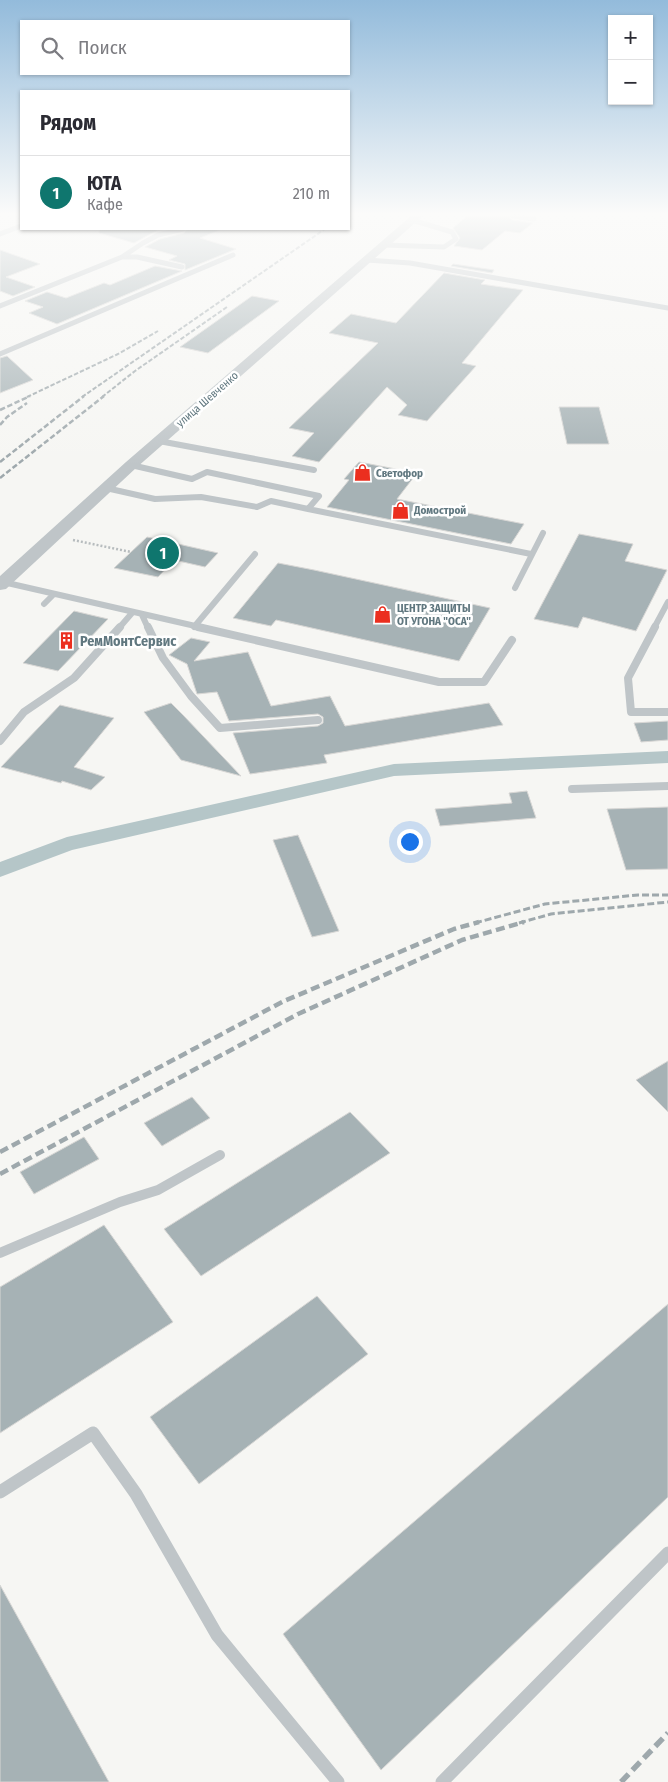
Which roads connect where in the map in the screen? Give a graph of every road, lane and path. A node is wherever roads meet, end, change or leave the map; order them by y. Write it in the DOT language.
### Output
graph roads {
  1 [pos="17,299"];
  2 [pos="129,299"];
  3 [pos="322,299"];
  4 [pos="617,299"];
  5 [pos="0,306"];
  6 [pos="668,308"];
  7 [pos="0,354"];
  8 [pos="159,441"];
  9 [pos="131,465"];
  10 [pos="314,470"];
  11 [pos="106,488"];
  12 [pos="308,509"];
  13 [pos="543,533"];
  14 [pos="72,539"];
  15 [pos="131,552"];
  16 [pos="255,554"];
  17 [pos="532,554"];
  18 [pos="1,584"];
  19 [pos="515,588"];
  20 [pos="53,595"];
  21 [pos="668,602"];
  22 [pos="44,604"];
  23 [pos="132,613"];
  24 [pos="142,615"];
  25 [pos="194,627"];
  26 [pos="512,640"];
  27 [pos="668,712"];
  28 [pos="318,720"];
  29 [pos="0,740"];
  30 [pos="668,786"];
  31 [pos="572,789"];
  32 [pos="220,1155"];
  33 [pos="0,1253"];
  34 [pos="0,1492"];
  35 [pos="668,1553"];
  36 [pos="338,1782"];
  37 [pos="442,1782"];
  1 -- 5 [label="lane"];
  2 -- 7 [label="lane"];
  3 -- 8 [label="street, улица Шевченко"];
  4 -- 6 [label="lane"];
  8 -- 9 [label="street, улица Шевченко"];
  8 -- 10 [label="lane"];
  9 -- 11 [label="street, улица Шевченко"];
  9 -- 12 [label="lane"];
  11 -- 12 [label="lane"];
  11 -- 18 [label="street, улица Шевченко"];
  12 -- 17 [label="lane"];
  13 -- 17 [label="lane"];
  14 -- 15 [label="path"];
  16 -- 25 [label="lane"];
  17 -- 19 [label="lane"];
  18 -- 20 [label="lane"];
  20 -- 22 [label="lane"];
  20 -- 23 [label="lane"];
  21 -- 27 [label="lane"];
  23 -- 24 [label="lane"];
  23 -- 29 [label="lane"];
  24 -- 25 [label="lane"];
  24 -- 28 [label="lane"];
  25 -- 26 [label="lane"];
  30 -- 31 [label="lane"];
  32 -- 33 [label="lane"];
  34 -- 36 [label="lane"];
  35 -- 37 [label="lane"];
}
